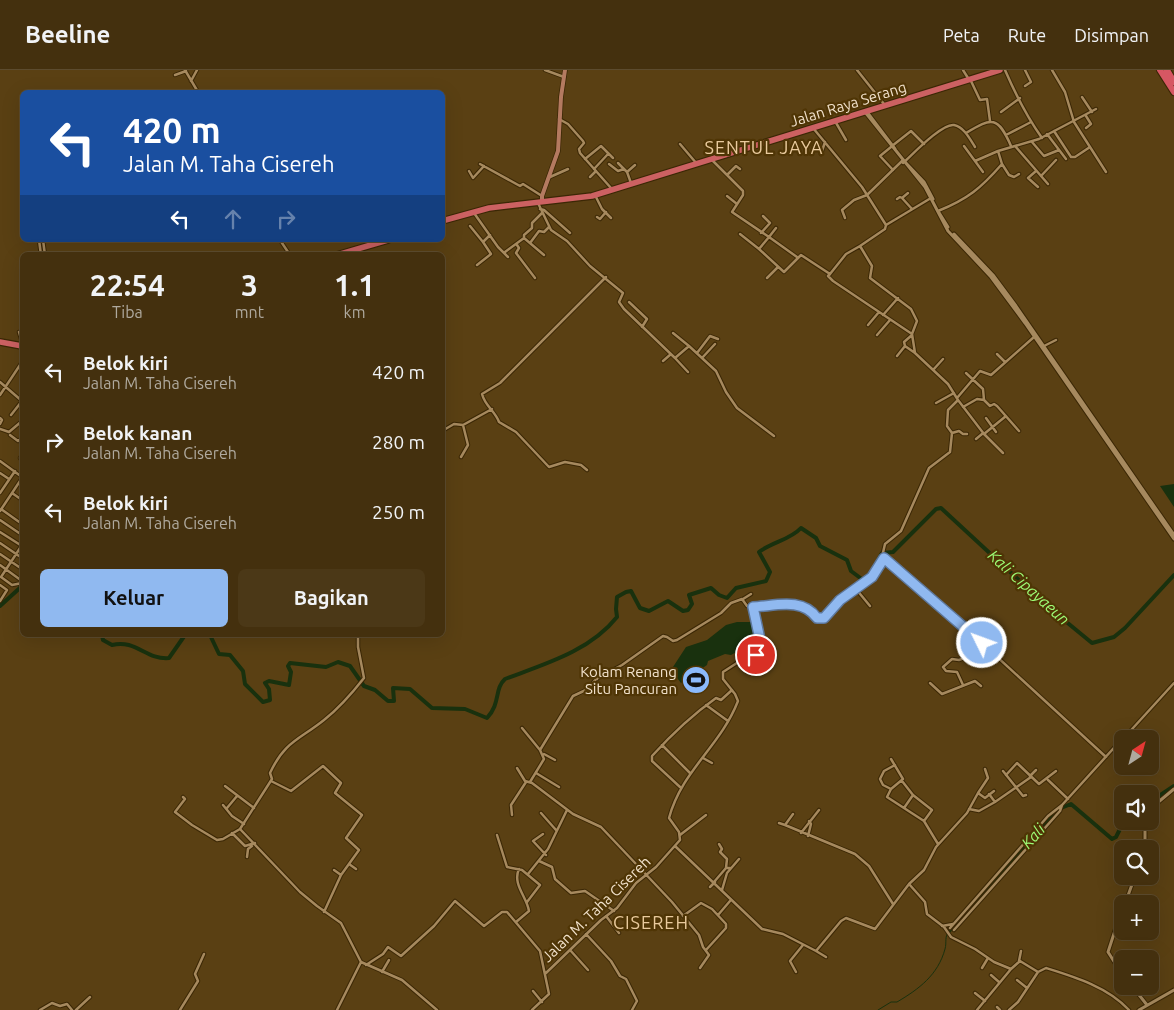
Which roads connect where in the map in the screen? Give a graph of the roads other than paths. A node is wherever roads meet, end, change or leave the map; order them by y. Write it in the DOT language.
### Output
graph roads {
  1 [pos="185,70"];
  2 [pos="197,70"];
  3 [pos="545,70"];
  4 [pos="565,70"];
  5 [pos="857,70"];
  6 [pos="963,70"];
  7 [pos="1000,70"];
  8 [pos="1005,70"];
  9 [pos="1026,70"];
  10 [pos="1052,70"];
  11 [pos="1160,70"];
  12 [pos="1168,70"];
  13 [pos="174,75"];
  14 [pos="564,77"];
  15 [pos="1174,78"];
  16 [pos="969,79"];
  17 [pos="191,81"];
  18 [pos="1025,86"];
  19 [pos="1173,88"];
  20 [pos="197,90"];
  21 [pos="1082,97"];
  22 [pos="1020,98"];
  23 [pos="885,106"];
  24 [pos="1096,109"];
  25 [pos="866,112"];
  26 [pos="1001,112"];
  27 [pos="1092,112"];
  28 [pos="1086,116"];
  29 [pos="559,119"];
  30 [pos="835,121"];
  31 [pos="990,121"];
  32 [pos="1031,122"];
  33 [pos="1074,122"];
  34 [pos="813,128"];
  35 [pos="1086,128"];
  36 [pos="1054,130"];
  37 [pos="966,133"];
  38 [pos="1047,134"];
  39 [pos="1006,135"];
  40 [pos="1042,138"];
  41 [pos="846,140"];
  42 [pos="824,142"];
  43 [pos="1032,142"];
  44 [pos="680,144"];
  45 [pos="924,144"];
  46 [pos="891,146"];
  47 [pos="964,146"];
  48 [pos="1011,146"];
  49 [pos="1015,146"];
  50 [pos="975,147"];
  51 [pos="1090,147"];
  52 [pos="1059,150"];
  53 [pos="998,151"];
  54 [pos="609,153"];
  55 [pos="821,154"];
  56 [pos="613,158"];
  57 [pos="1063,158"];
  58 [pos="585,159"];
  59 [pos="711,159"];
  60 [pos="1056,160"];
  61 [pos="975,161"];
  62 [pos="903,162"];
  63 [pos="618,163"];
  64 [pos="480,164"];
  65 [pos="609,164"];
  66 [pos="697,164"];
  67 [pos="1002,164"];
  68 [pos="635,165"];
  69 [pos="484,166"];
  70 [pos="624,168"];
  71 [pos="568,169"];
  72 [pos="594,169"];
  73 [pos="468,170"];
  74 [pos="587,170"];
  75 [pos="740,170"];
  76 [pos="893,170"];
  77 [pos="1036,171"];
  78 [pos="627,172"];
  79 [pos="983,172"];
  80 [pos="1106,172"];
  81 [pos="1019,174"];
  82 [pos="727,176"];
  83 [pos="1042,176"];
  84 [pos="550,177"];
  85 [pos="590,177"];
  86 [pos="631,183"];
  87 [pos="1048,184"];
  88 [pos="1038,186"];
  89 [pos="612,189"];
  90 [pos="908,193"];
  91 [pos="595,195"];
  92 [pos="868,195"];
  93 [pos="727,196"];
  94 [pos="902,198"];
  95 [pos="931,198"];
  96 [pos="897,199"];
  97 [pos="541,203"];
  98 [pos="738,204"];
  99 [pos="912,209"];
  100 [pos="938,211"];
  101 [pos="473,212"];
  102 [pos="606,212"];
  103 [pos="542,213"];
  104 [pos="596,216"];
  105 [pos="763,216"];
  106 [pos="611,218"];
  107 [pos="845,218"];
  108 [pos="445,220"];
  109 [pos="886,225"];
  110 [pos="470,226"];
  111 [pos="549,227"];
  112 [pos="776,228"];
  113 [pos="761,233"];
  114 [pos="570,234"];
  115 [pos="740,234"];
  116 [pos="490,235"];
  117 [pos="769,237"];
  118 [pos="524,238"];
  119 [pos="381,242"];
  120 [pos="483,242"];
  121 [pos="530,243"];
  122 [pos="495,244"];
  123 [pos="517,244"];
  124 [pos="491,246"];
  125 [pos="860,246"];
  126 [pos="759,248"];
  127 [pos="348,252"];
  128 [pos="505,252"];
  129 [pos="544,255"];
  130 [pos="508,257"];
  131 [pos="798,257"];
  132 [pos="477,265"];
  133 [pos="778,267"];
  134 [pos="830,274"];
  135 [pos="606,277"];
  136 [pos="535,278"];
  137 [pos="768,278"];
  138 [pos="898,298"];
  139 [pos="629,302"];
  140 [pos="879,312"];
  141 [pos="883,315"];
  142 [pos="890,320"];
  143 [pos="868,325"];
  144 [pos="642,327"];
  145 [pos="672,333"];
  146 [pos="877,335"];
  147 [pos="912,335"];
  148 [pos="1036,336"];
  149 [pos="718,339"];
  150 [pos="1056,340"];
  151 [pos="0,342"];
  152 [pos="20,344"];
  153 [pos="715,344"];
  154 [pos="689,346"];
  155 [pos="904,346"];
  156 [pos="1044,346"];
  157 [pos="696,353"];
  158 [pos="915,353"];
  159 [pos="671,354"];
  160 [pos="997,354"];
  161 [pos="897,356"];
  162 [pos="675,358"];
  163 [pos="702,358"];
  164 [pos="943,359"];
  165 [pos="663,361"];
  166 [pos="1005,362"];
  167 [pos="20,365"];
  168 [pos="933,370"];
  169 [pos="688,372"];
  170 [pos="966,373"];
  171 [pos="973,378"];
  172 [pos="0,382"];
  173 [pos="6,387"];
  174 [pos="954,393"];
  175 [pos="0,395"];
  176 [pos="20,399"];
  177 [pos="957,399"];
  178 [pos="984,400"];
  179 [pos="936,403"];
  180 [pos="20,404"];
  181 [pos="963,407"];
  182 [pos="492,409"];
  183 [pos="11,415"];
  184 [pos="1006,416"];
  185 [pos="0,418"];
  186 [pos="986,418"];
  187 [pos="20,423"];
  188 [pos="0,424"];
  189 [pos="463,424"];
  190 [pos="992,428"];
  191 [pos="0,429"];
  192 [pos="445,429"];
  193 [pos="1019,431"];
  194 [pos="996,432"];
  195 [pos="952,433"];
  196 [pos="967,434"];
  197 [pos="983,434"];
  198 [pos="10,435"];
  199 [pos="774,436"];
  200 [pos="976,439"];
  201 [pos="20,440"];
  202 [pos="1003,453"];
  203 [pos="461,457"];
  204 [pos="0,461"];
  205 [pos="587,470"];
  206 [pos="15,472"];
  207 [pos="0,473"];
  208 [pos="20,475"];
  209 [pos="10,479"];
  210 [pos="20,480"];
  211 [pos="0,484"];
  212 [pos="18,485"];
  213 [pos="4,487"];
  214 [pos="0,493"];
  215 [pos="12,493"];
  216 [pos="20,499"];
  217 [pos="0,510"];
  218 [pos="0,520"];
  219 [pos="20,523"];
  220 [pos="0,532"];
  221 [pos="20,534"];
  222 [pos="1174,535"];
  223 [pos="1174,539"];
  224 [pos="0,543"];
  225 [pos="20,545"];
  226 [pos="20,549"];
  227 [pos="0,554"];
  228 [pos="17,554"];
  229 [pos="20,556"];
  230 [pos="884,557"];
  231 [pos="12,561"];
  232 [pos="0,565"];
  233 [pos="20,567"];
  234 [pos="6,569"];
  235 [pos="1,577"];
  236 [pos="20,580"];
  237 [pos="20,583"];
  238 [pos="0,585"];
  239 [pos="856,589"];
  240 [pos="751,594"];
  241 [pos="743,599"];
  242 [pos="0,601"];
  243 [pos="870,606"];
  244 [pos="753,607"];
  245 [pos="358,637"];
  246 [pos="982,643"];
  247 [pos="985,646"];
  248 [pos="974,654"];
  249 [pos="589,670"];
  250 [pos="597,678"];
  251 [pos="1174,683"];
  252 [pos="930,684"];
  253 [pos="963,684"];
  254 [pos="981,686"];
  255 [pos="732,690"];
  256 [pos="706,705"];
  257 [pos="728,721"];
  258 [pos="522,728"];
  259 [pos="1131,730"];
  260 [pos="662,745"];
  261 [pos="1114,749"];
  262 [pos="541,752"];
  263 [pos="1106,757"];
  264 [pos="703,758"];
  265 [pos="891,759"];
  266 [pos="555,760"];
  267 [pos="712,763"];
  268 [pos="895,765"];
  269 [pos="517,768"];
  270 [pos="985,770"];
  271 [pos="1036,770"];
  272 [pos="1003,771"];
  273 [pos="1056,772"];
  274 [pos="536,773"];
  275 [pos="690,773"];
  276 [pos="1006,775"];
  277 [pos="1030,776"];
  278 [pos="1047,779"];
  279 [pos="271,781"];
  280 [pos="902,781"];
  281 [pos="526,782"];
  282 [pos="530,782"];
  283 [pos="225,786"];
  284 [pos="1016,786"];
  285 [pos="559,787"];
  286 [pos="680,788"];
  287 [pos="891,789"];
  288 [pos="1174,789"];
  289 [pos="994,791"];
  290 [pos="978,793"];
  291 [pos="913,794"];
  292 [pos="989,794"];
  293 [pos="1026,795"];
  294 [pos="237,796"];
  295 [pos="182,797"];
  296 [pos="1068,799"];
  297 [pos="995,802"];
  298 [pos="1159,802"];
  299 [pos="224,805"];
  300 [pos="1062,805"];
  301 [pos="227,808"];
  302 [pos="254,808"];
  303 [pos="904,808"];
  304 [pos="969,809"];
  305 [pos="567,810"];
  306 [pos="819,810"];
  307 [pos="541,813"];
  308 [pos="793,814"];
  309 [pos="512,815"];
  310 [pos="706,815"];
  311 [pos="809,821"];
  312 [pos="924,821"];
  313 [pos="780,823"];
  314 [pos="244,824"];
  315 [pos="785,825"];
  316 [pos="240,828"];
  317 [pos="557,831"];
  318 [pos="232,833"];
  319 [pos="543,834"];
  320 [pos="801,834"];
  321 [pos="680,835"];
  322 [pos="497,836"];
  323 [pos="808,836"];
  324 [pos="255,844"];
  325 [pos="719,844"];
  326 [pos="938,844"];
  327 [pos="675,846"];
  328 [pos="545,855"];
  329 [pos="246,857"];
  330 [pos="739,859"];
  331 [pos="539,861"];
  332 [pos="349,864"];
  333 [pos="726,868"];
  334 [pos="730,868"];
  335 [pos="356,869"];
  336 [pos="520,869"];
  337 [pos="334,870"];
  338 [pos="528,874"];
  339 [pos="341,875"];
  340 [pos="647,875"];
  341 [pos="714,882"];
  342 [pos="909,884"];
  343 [pos="710,887"];
  344 [pos="722,890"];
  345 [pos="730,901"];
  346 [pos="527,902"];
  347 [pos="893,904"];
  348 [pos="614,911"];
  349 [pos="324,912"];
  350 [pos="717,915"];
  351 [pos="606,916"];
  352 [pos="684,916"];
  353 [pos="961,919"];
  354 [pos="516,922"];
  355 [pos="942,926"];
  356 [pos="954,930"];
  357 [pos="619,933"];
  358 [pos="586,934"];
  359 [pos="1114,934"];
  360 [pos="796,937"];
  361 [pos="794,941"];
  362 [pos="803,945"];
  363 [pos="570,950"];
  364 [pos="706,950"];
  365 [pos="816,951"];
  366 [pos="1021,951"];
  367 [pos="204,954"];
  368 [pos="826,957"];
  369 [pos="988,958"];
  370 [pos="389,960"];
  371 [pos="1019,961"];
  372 [pos="1114,961"];
  373 [pos="361,962"];
  374 [pos="366,964"];
  375 [pos="700,968"];
  376 [pos="982,968"];
  377 [pos="1011,969"];
  378 [pos="588,970"];
  379 [pos="382,972"];
  380 [pos="796,972"];
  381 [pos="1038,972"];
  382 [pos="546,974"];
  383 [pos="991,975"];
  384 [pos="1017,980"];
  385 [pos="1000,982"];
  386 [pos="1027,988"];
  387 [pos="1174,990"];
  388 [pos="533,991"];
  389 [pos="975,993"];
  390 [pos="1139,995"];
  391 [pos="90,997"];
  392 [pos="985,1001"];
  393 [pos="542,1002"];
  394 [pos="1147,1005"];
  395 [pos="40,1010"];
  396 [pos="74,1010"];
  397 [pos="180,1010"];
  398 [pos="337,1010"];
  399 [pos="437,1010"];
  400 [pos="532,1010"];
  401 [pos="632,1010"];
  402 [pos="977,1010"];
  403 [pos="1009,1010"];
  404 [pos="1129,1010"];
  405 [pos="1139,1010"];
  1 -- 13 [label="street"];
  1 -- 17 [label="street"];
  2 -- 17 [label="street"];
  3 -- 14 [label="street"];
  4 -- 14 [label="main road"];
  5 -- 23 [label="street"];
  6 -- 16 [label="street"];
  7 -- 16 [label="highway, Jalan Raya Serang"];
  8 -- 22 [label="street"];
  9 -- 18 [label="street"];
  10 -- 33 [label="street"];
  11 -- 19 [label="highway"];
  12 -- 15 [label="highway"];
  12 -- 19 [label="highway"];
  14 -- 29 [label="main road"];
  16 -- 23 [label="highway, Jalan Raya Serang"];
  16 -- 31 [label="street"];
  17 -- 20 [label="street"];
  21 -- 27 [label="street"];
  22 -- 26 [label="street"];
  22 -- 32 [label="street"];
  23 -- 25 [label="highway, Jalan Raya Serang"];
  24 -- 27 [label="street"];
  25 -- 30 [label="highway, Jalan Raya Serang"];
  25 -- 46 [label="street"];
  27 -- 28 [label="street"];
  28 -- 33 [label="street"];
  28 -- 35 [label="street"];
  29 -- 58 [label="street"];
  29 -- 84 [label="main road"];
  30 -- 34 [label="highway, Jalan Raya Serang"];
  30 -- 41 [label="street"];
  31 -- 37 [label="street"];
  31 -- 39 [label="street"];
  32 -- 39 [label="street"];
  32 -- 40 [label="street"];
  33 -- 36 [label="street"];
  33 -- 51 [label="street"];
  34 -- 42 [label="street"];
  34 -- 59 [label="highway, Jalan Raya Serang"];
  36 -- 38 [label="street"];
  36 -- 51 [label="street"];
  37 -- 45 [label="street"];
  37 -- 50 [label="street"];
  38 -- 40 [label="street"];
  38 -- 52 [label="street"];
  39 -- 48 [label="street"];
  40 -- 43 [label="street"];
  42 -- 55 [label="street"];
  42 -- 92 [label="street"];
  43 -- 49 [label="street"];
  43 -- 52 [label="street"];
  44 -- 66 [label="street"];
  45 -- 46 [label="street"];
  45 -- 62 [label="street"];
  46 -- 62 [label="street"];
  46 -- 76 [label="street"];
  47 -- 61 [label="street"];
  48 -- 49 [label="street"];
  48 -- 53 [label="street"];
  49 -- 77 [label="street"];
  51 -- 80 [label="street"];
  52 -- 57 [label="street"];
  53 -- 61 [label="street"];
  53 -- 67 [label="street"];
  54 -- 56 [label="street"];
  54 -- 58 [label="street"];
  54 -- 72 [label="street"];
  58 -- 72 [label="street"];
  59 -- 66 [label="highway, Jalan Raya Serang"];
  59 -- 82 [label="street"];
  60 -- 83 [label="street"];
  61 -- 79 [label="street"];
  62 -- 76 [label="street"];
  62 -- 95 [label="street"];
  63 -- 70 [label="street"];
  64 -- 69 [label="street"];
  65 -- 70 [label="street"];
  66 -- 86 [label="highway, Jalan Raya Serang"];
  67 -- 81 [label="street"];
  67 -- 100 [label="street"];
  68 -- 78 [label="street"];
  69 -- 73 [label="street"];
  69 -- 97 [label="street"];
  70 -- 78 [label="street"];
  71 -- 84 [label="street"];
  72 -- 74 [label="street"];
  72 -- 85 [label="street"];
  72 -- 89 [label="street"];
  75 -- 82 [label="street"];
  76 -- 92 [label="street"];
  77 -- 83 [label="street"];
  77 -- 88 [label="street"];
  78 -- 86 [label="street"];
  82 -- 98 [label="street"];
  83 -- 87 [label="street"];
  84 -- 97 [label="main road"];
  86 -- 89 [label="highway, Jalan Raya Serang"];
  89 -- 91 [label="highway, Jalan Raya Serang"];
  90 -- 94 [label="street"];
  91 -- 97 [label="highway, Jalan Raya Serang"];
  91 -- 102 [label="street"];
  92 -- 107 [label="street"];
  92 -- 109 [label="street"];
  93 -- 98 [label="street"];
  94 -- 96 [label="street"];
  94 -- 99 [label="street"];
  95 -- 99 [label="street"];
  95 -- 100 [label="street"];
  95 -- 148 [label="street"];
  97 -- 101 [label="highway, Jalan Raya Serang"];
  97 -- 103 [label="street"];
  97 -- 114 [label="street"];
  98 -- 113 [label="street"];
  99 -- 109 [label="street"];
  100 -- 148 [label="street"];
  101 -- 108 [label="highway, Jalan Raya Serang"];
  101 -- 116 [label="street"];
  102 -- 104 [label="street"];
  102 -- 106 [label="street"];
  103 -- 111 [label="street"];
  103 -- 118 [label="street"];
  105 -- 113 [label="street"];
  109 -- 125 [label="street"];
  110 -- 120 [label="street"];
  111 -- 121 [label="street"];
  111 -- 135 [label="street"];
  112 -- 117 [label="street"];
  113 -- 117 [label="street"];
  115 -- 126 [label="street"];
  116 -- 120 [label="street"];
  116 -- 122 [label="street"];
  117 -- 126 [label="street"];
  117 -- 131 [label="street"];
  118 -- 121 [label="street"];
  118 -- 123 [label="street"];
  119 -- 127 [label="highway"];
  120 -- 132 [label="street"];
  121 -- 129 [label="street"];
  122 -- 124 [label="street"];
  122 -- 128 [label="street"];
  123 -- 128 [label="street"];
  123 -- 136 [label="street"];
  125 -- 134 [label="street"];
  125 -- 138 [label="street"];
  126 -- 133 [label="street"];
  128 -- 130 [label="street"];
  131 -- 133 [label="street"];
  131 -- 134 [label="street"];
  133 -- 137 [label="street"];
  134 -- 140 [label="street"];
  135 -- 144 [label="street"];
  135 -- 182 [label="street"];
  138 -- 141 [label="street"];
  138 -- 147 [label="street"];
  139 -- 144 [label="street"];
  140 -- 141 [label="street"];
  140 -- 143 [label="street"];
  141 -- 142 [label="street"];
  142 -- 146 [label="street"];
  142 -- 147 [label="street"];
  144 -- 159 [label="street"];
  145 -- 154 [label="street"];
  147 -- 155 [label="street"];
  147 -- 158 [label="street"];
  148 -- 156 [label="street"];
  148 -- 166 [label="street"];
  148 -- 223 [label="street"];
  149 -- 157 [label="street"];
  150 -- 156 [label="street"];
  151 -- 152 [label="highway"];
  153 -- 163 [label="street"];
  154 -- 157 [label="street"];
  154 -- 162 [label="street"];
  155 -- 158 [label="street"];
  155 -- 161 [label="street"];
  156 -- 222 [label="street"];
  157 -- 163 [label="street"];
  158 -- 168 [label="street"];
  159 -- 162 [label="street"];
  159 -- 165 [label="street"];
  160 -- 166 [label="street"];
  162 -- 169 [label="street"];
  163 -- 199 [label="street"];
  164 -- 168 [label="street"];
  166 -- 171 [label="street"];
  167 -- 173 [label="street"];
  168 -- 174 [label="street"];
  170 -- 171 [label="street"];
  171 -- 177 [label="street"];
  171 -- 178 [label="street"];
  172 -- 173 [label="street"];
  173 -- 175 [label="street"];
  173 -- 176 [label="street"];
  174 -- 177 [label="street"];
  174 -- 179 [label="street"];
  177 -- 181 [label="street"];
  177 -- 195 [label="street"];
  178 -- 181 [label="street"];
  178 -- 184 [label="street"];
  180 -- 183 [label="street"];
  181 -- 197 [label="street"];
  182 -- 189 [label="street"];
  182 -- 205 [label="street"];
  184 -- 190 [label="street"];
  184 -- 193 [label="street"];
  185 -- 188 [label="street"];
  186 -- 190 [label="street"];
  187 -- 191 [label="street"];
  189 -- 192 [label="street"];
  189 -- 203 [label="street"];
  190 -- 194 [label="street"];
  190 -- 197 [label="street"];
  195 -- 196 [label="street"];
  195 -- 230 [label="street"];
  197 -- 200 [label="street"];
  197 -- 202 [label="street"];
  198 -- 201 [label="street"];
  204 -- 206 [label="street"];
  206 -- 208 [label="street"];
  206 -- 209 [label="street"];
  207 -- 209 [label="street"];
  209 -- 213 [label="street"];
  210 -- 212 [label="street"];
  211 -- 213 [label="street"];
  212 -- 215 [label="street"];
  213 -- 214 [label="street"];
  215 -- 216 [label="street"];
  215 -- 217 [label="street"];
  217 -- 219 [label="street"];
  218 -- 221 [label="street"];
  220 -- 225 [label="street"];
  224 -- 228 [label="street"];
  226 -- 228 [label="street"];
  227 -- 231 [label="street"];
  228 -- 229 [label="street"];
  228 -- 231 [label="street"];
  230 -- 239 [label="street"];
  230 -- 246 [label="street"];
  231 -- 233 [label="street"];
  231 -- 234 [label="street"];
  232 -- 234 [label="street"];
  234 -- 235 [label="street"];
  234 -- 236 [label="street"];
  235 -- 237 [label="street"];
  238 -- 242 [label="street"];
  239 -- 243 [label="street"];
  239 -- 244 [label="street"];
  240 -- 241 [label="street"];
  241 -- 244 [label="street"];
  241 -- 250 [label="street"];
  244 -- 255 [label="street"];
  245 -- 279 [label="street"];
  246 -- 247 [label="street"];
  246 -- 248 [label="street"];
  247 -- 248 [label="street"];
  247 -- 263 [label="street"];
  248 -- 253 [label="street"];
  249 -- 250 [label="street"];
  250 -- 262 [label="street"];
  251 -- 259 [label="street"];
  252 -- 253 [label="street"];
  253 -- 254 [label="street"];
  255 -- 256 [label="street"];
  255 -- 257 [label="street"];
  256 -- 257 [label="street"];
  256 -- 260 [label="street"];
  257 -- 264 [label="street"];
  258 -- 262 [label="street"];
  260 -- 275 [label="street"];
  260 -- 286 [label="street"];
  261 -- 263 [label="street"];
  262 -- 266 [label="street"];
  262 -- 274 [label="street"];
  263 -- 296 [label="street"];
  264 -- 267 [label="street"];
  264 -- 275 [label="street"];
  265 -- 268 [label="street"];
  268 -- 280 [label="street"];
  268 -- 287 [label="street"];
  269 -- 281 [label="street"];
  270 -- 290 [label="street"];
  271 -- 277 [label="street"];
  272 -- 276 [label="street"];
  273 -- 278 [label="street"];
  274 -- 282 [label="street"];
  274 -- 285 [label="street"];
  275 -- 286 [label="street"];
  276 -- 277 [label="street"];
  276 -- 284 [label="street"];
  277 -- 278 [label="street"];
  277 -- 284 [label="street"];
  278 -- 296 [label="street"];
  279 -- 302 [label="street"];
  279 -- 332 [label="street"];
  280 -- 287 [label="street"];
  280 -- 291 [label="street"];
  281 -- 282 [label="street"];
  281 -- 309 [label="street"];
  282 -- 305 [label="street"];
  283 -- 294 [label="street"];
  284 -- 293 [label="street"];
  284 -- 297 [label="street"];
  286 -- 321 [label="street"];
  287 -- 303 [label="street"];
  288 -- 298 [label="street"];
  289 -- 292 [label="street"];
  290 -- 292 [label="street"];
  290 -- 304 [label="street"];
  291 -- 303 [label="street"];
  291 -- 312 [label="street"];
  292 -- 297 [label="street"];
  294 -- 301 [label="street"];
  294 -- 302 [label="street"];
  295 -- 318 [label="street"];
  296 -- 300 [label="street"];
  297 -- 304 [label="street"];
  299 -- 301 [label="street"];
  300 -- 353 [label="street"];
  300 -- 353 [label="street"];
  301 -- 314 [label="street"];
  302 -- 314 [label="street"];
  303 -- 312 [label="street"];
  304 -- 326 [label="street"];
  305 -- 317 [label="street"];
  305 -- 340 [label="street"];
  306 -- 311 [label="street"];
  307 -- 317 [label="street"];
  308 -- 315 [label="street"];
  310 -- 321 [label="street"];
  311 -- 320 [label="street"];
  311 -- 323 [label="street"];
  312 -- 326 [label="street"];
  313 -- 315 [label="street"];
  314 -- 316 [label="street"];
  315 -- 320 [label="street"];
  316 -- 318 [label="street"];
  316 -- 324 [label="street"];
  317 -- 328 [label="street"];
  318 -- 324 [label="street"];
  319 -- 328 [label="street"];
  320 -- 323 [label="street"];
  321 -- 327 [label="street, Jalan M. Taha Cisereh"];
  322 -- 336 [label="street"];
  323 -- 347 [label="street"];
  324 -- 329 [label="street"];
  324 -- 349 [label="street"];
  325 -- 333 [label="street"];
  326 -- 342 [label="street"];
  327 -- 340 [label="street, Jalan M. Taha Cisereh"];
  327 -- 341 [label="street"];
  328 -- 331 [label="street"];
  330 -- 334 [label="street"];
  331 -- 338 [label="street"];
  331 -- 348 [label="street"];
  332 -- 335 [label="street"];
  332 -- 339 [label="street"];
  333 -- 334 [label="street"];
  333 -- 341 [label="street"];
  334 -- 344 [label="street"];
  336 -- 338 [label="street"];
  336 -- 346 [label="street"];
  337 -- 339 [label="street"];
  338 -- 346 [label="street"];
  339 -- 349 [label="street"];
  340 -- 348 [label="street, Jalan M. Taha Cisereh"];
  340 -- 352 [label="street"];
  341 -- 343 [label="street"];
  341 -- 344 [label="street"];
  342 -- 347 [label="street"];
  342 -- 355 [label="street"];
  344 -- 345 [label="street"];
  345 -- 350 [label="street"];
  345 -- 361 [label="street"];
  346 -- 354 [label="street"];
  347 -- 365 [label="street"];
  348 -- 351 [label="street, Jalan M. Taha Cisereh"];
  349 -- 373 [label="street"];
  350 -- 352 [label="street"];
  350 -- 364 [label="street"];
  351 -- 357 [label="street"];
  351 -- 358 [label="street, Jalan M. Taha Cisereh"];
  352 -- 364 [label="street"];
  353 -- 355 [label="street"];
  353 -- 356 [label="street"];
  354 -- 374 [label="street"];
  354 -- 382 [label="street"];
  355 -- 369 [label="street"];
  358 -- 363 [label="street, Jalan M. Taha Cisereh"];
  358 -- 401 [label="street"];
  359 -- 372 [label="street"];
  360 -- 361 [label="street"];
  361 -- 362 [label="street"];
  362 -- 365 [label="street"];
  362 -- 380 [label="street"];
  363 -- 378 [label="street"];
  363 -- 382 [label="street, Jalan M. Taha Cisereh"];
  364 -- 375 [label="street"];
  365 -- 368 [label="street"];
  366 -- 371 [label="street"];
  367 -- 397 [label="street"];
  369 -- 376 [label="street"];
  369 -- 377 [label="street"];
  370 -- 379 [label="street"];
  371 -- 377 [label="street"];
  371 -- 381 [label="street"];
  373 -- 374 [label="street"];
  373 -- 398 [label="street"];
  374 -- 379 [label="street"];
  377 -- 385 [label="street"];
  379 -- 399 [label="street"];
  381 -- 386 [label="street"];
  381 -- 404 [label="street"];
  382 -- 393 [label="street, Jalan M. Taha Cisereh"];
  383 -- 385 [label="street"];
  384 -- 386 [label="street"];
  385 -- 392 [label="street"];
  386 -- 403 [label="street"];
  387 -- 394 [label="street"];
  388 -- 393 [label="street"];
  389 -- 392 [label="street"];
  390 -- 394 [label="street"];
  391 -- 396 [label="street"];
  392 -- 402 [label="street"];
  393 -- 400 [label="street"];
  394 -- 405 [label="street"];
  395 -- 396 [label="street"];
}
